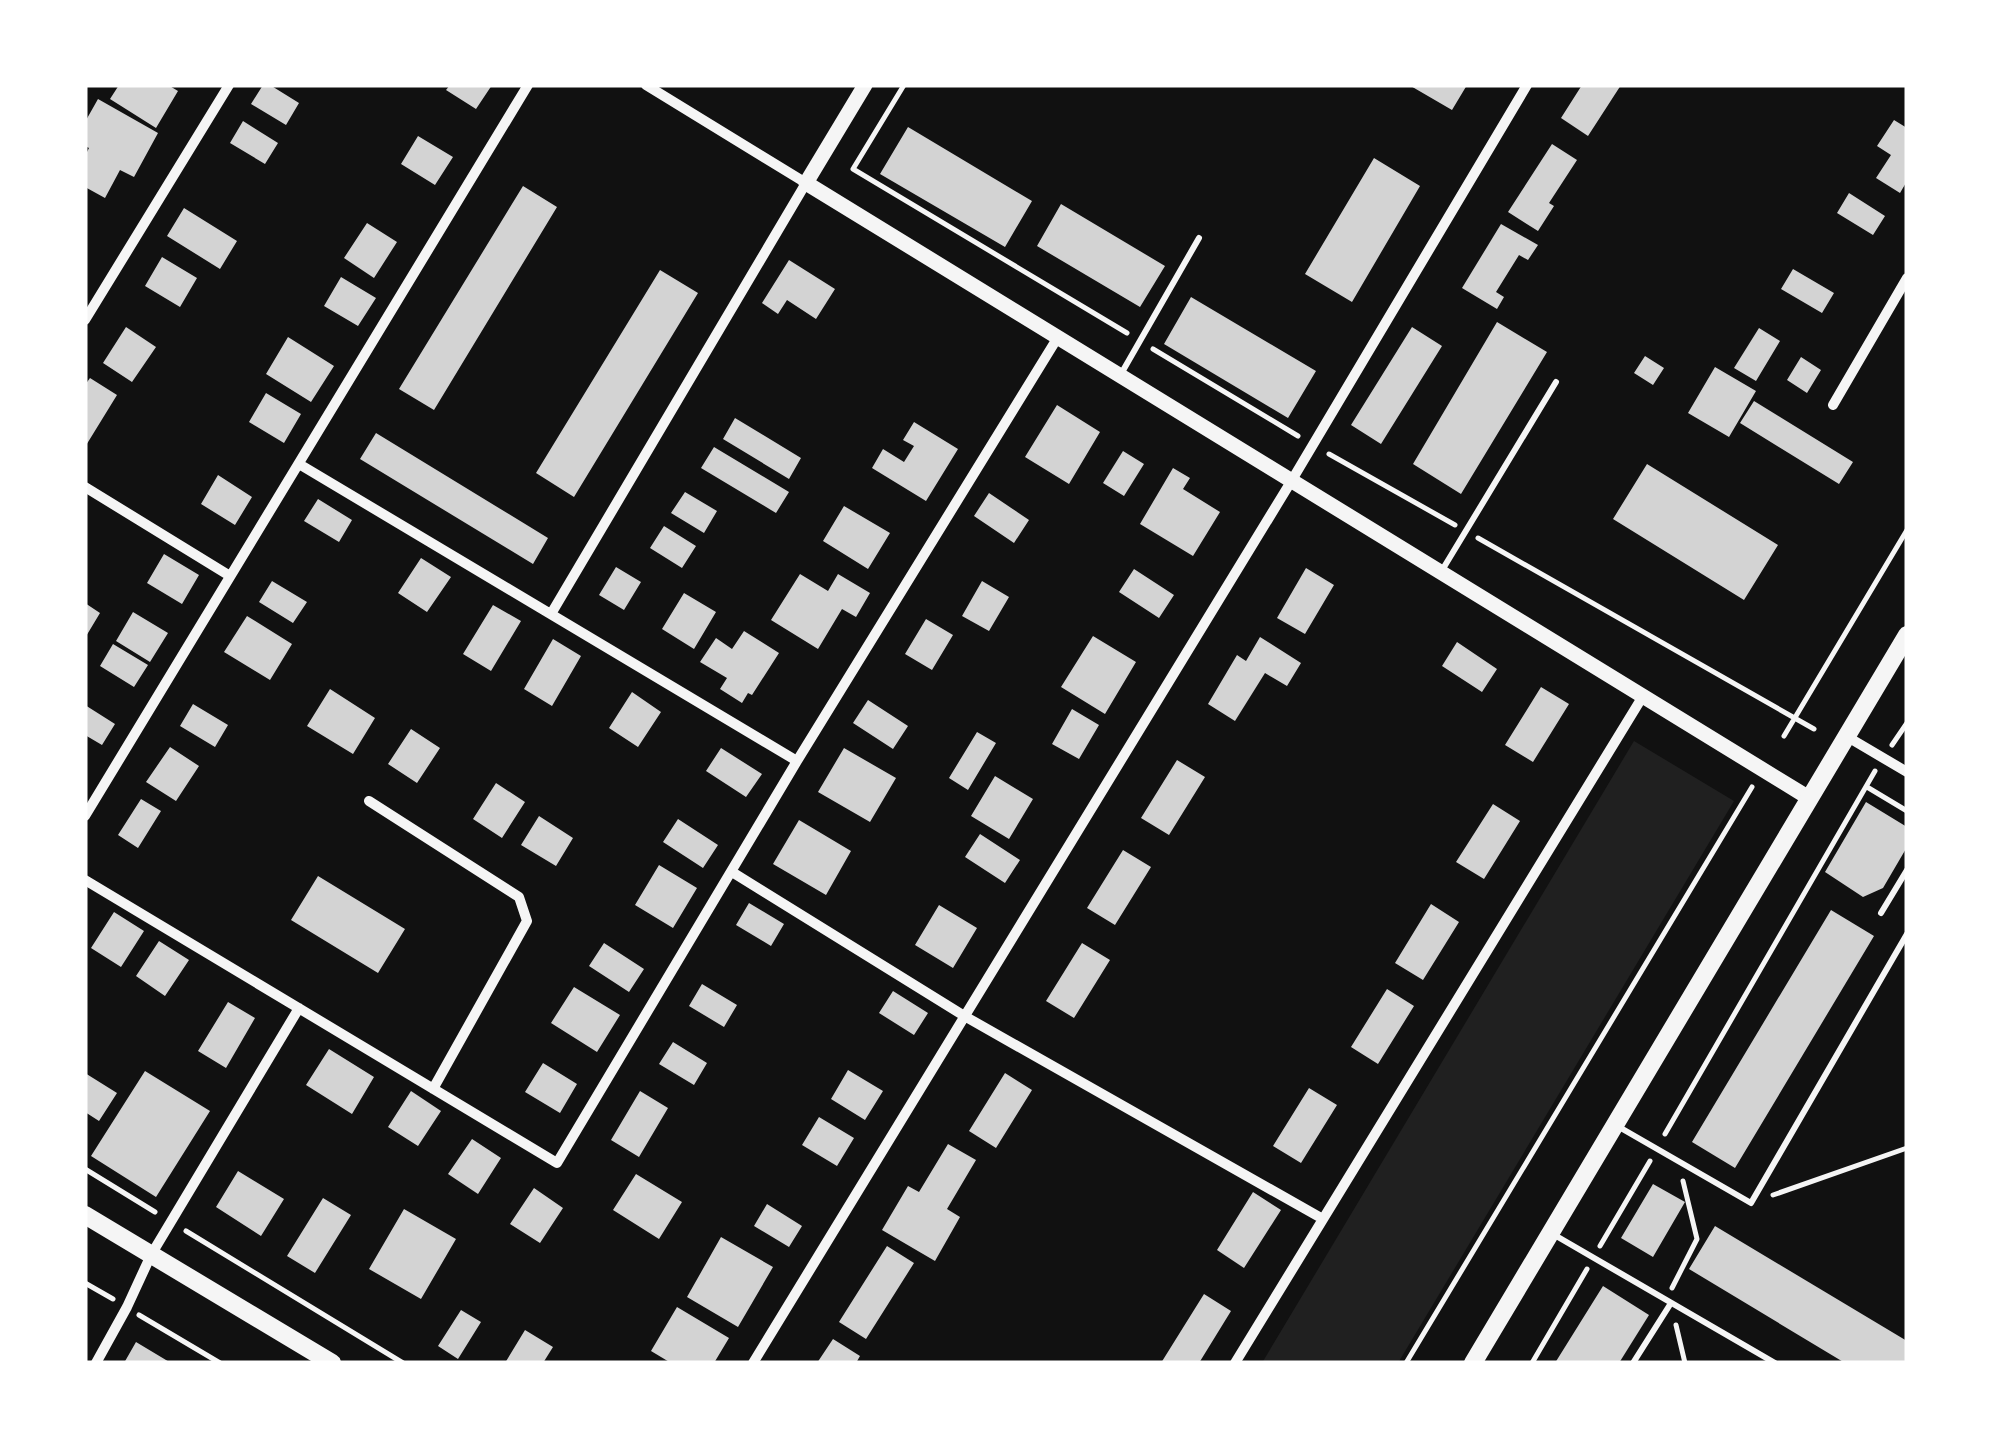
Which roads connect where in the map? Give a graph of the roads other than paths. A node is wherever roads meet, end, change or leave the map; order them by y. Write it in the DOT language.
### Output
graph roads {
  1 [pos="229,85"];
  2 [pos="528,85"];
  3 [pos="646,85"];
  4 [pos="865,85"];
  5 [pos="1527,85"];
  6 [pos="806,182"];
  7 [pos="1199,238"];
  8 [pos="1907,278"];
  9 [pos="85,320"];
  10 [pos="1058,337"];
  11 [pos="1120,375"];
  12 [pos="1556,382"];
  13 [pos="1832,406"];
  14 [pos="298,464"];
  15 [pos="1292,480"];
  16 [pos="85,487"];
  17 [pos="1441,572"];
  18 [pos="230,576"];
  19 [pos="550,614"];
  20 [pos="1907,635"];
  21 [pos="1643,696"];
  22 [pos="1846,736"];
  23 [pos="797,761"];
  24 [pos="1907,772"];
  25 [pos="1809,798"];
  26 [pos="369,801"];
  27 [pos="85,816"];
  28 [pos="1907,870"];
  29 [pos="732,872"];
  30 [pos="85,880"];
  31 [pos="1880,913"];
  32 [pos="1907,934"];
  33 [pos="299,1008"];
  34 [pos="966,1018"];
  35 [pos="433,1089"];
  36 [pos="1614,1124"];
  37 [pos="85,1215"];
  38 [pos="1323,1219"];
  39 [pos="1550,1232"];
  40 [pos="152,1255"];
  41 [pos="1669,1301"];
  42 [pos="96,1363"];
  43 [pos="332,1363"];
  44 [pos="753,1363"];
  45 [pos="1236,1363"];
  46 [pos="1473,1363"];
  47 [pos="1633,1363"];
  48 [pos="1776,1363"];
  1 -- 9 [label="street"];
  2 -- 14 [label="street"];
  3 -- 6 [label="street"];
  4 -- 6 [label="street"];
  5 -- 15 [label="street"];
  6 -- 10 [label="street"];
  6 -- 19 [label="street"];
  7 -- 11 [label="lane"];
  8 -- 13 [label="street"];
  10 -- 11 [label="street"];
  10 -- 23 [label="street"];
  11 -- 15 [label="street"];
  12 -- 17 [label="lane"];
  14 -- 18 [label="street"];
  14 -- 19 [label="street"];
  15 -- 17 [label="street"];
  15 -- 34 [label="street"];
  16 -- 18 [label="street"];
  17 -- 21 [label="street"];
  18 -- 27 [label="street"];
  19 -- 23 [label="street"];
  20 -- 22 [label="main road"];
  21 -- 25 [label="street"];
  21 -- 38 [label="street"];
  22 -- 24 [label="street"];
  22 -- 25 [label="main road"];
  23 -- 29 [label="street"];
  25 -- 36 [label="main road"];
  26 -- 35 [label="street"];
  28 -- 31 [label="lane"];
  29 -- 34 [label="street"];
  29 -- 35 [label="street"];
  30 -- 33 [label="street"];
  32 -- 36 [label="lane"];
  33 -- 35 [label="street"];
  33 -- 40 [label="street"];
  34 -- 38 [label="street"];
  34 -- 44 [label="street"];
  36 -- 39 [label="main road"];
  37 -- 40 [label="main road"];
  38 -- 45 [label="street"];
  39 -- 41 [label="lane"];
  39 -- 46 [label="main road"];
  40 -- 42 [label="street"];
  40 -- 43 [label="main road"];
  41 -- 47 [label="lane"];
  41 -- 48 [label="lane"];
}
